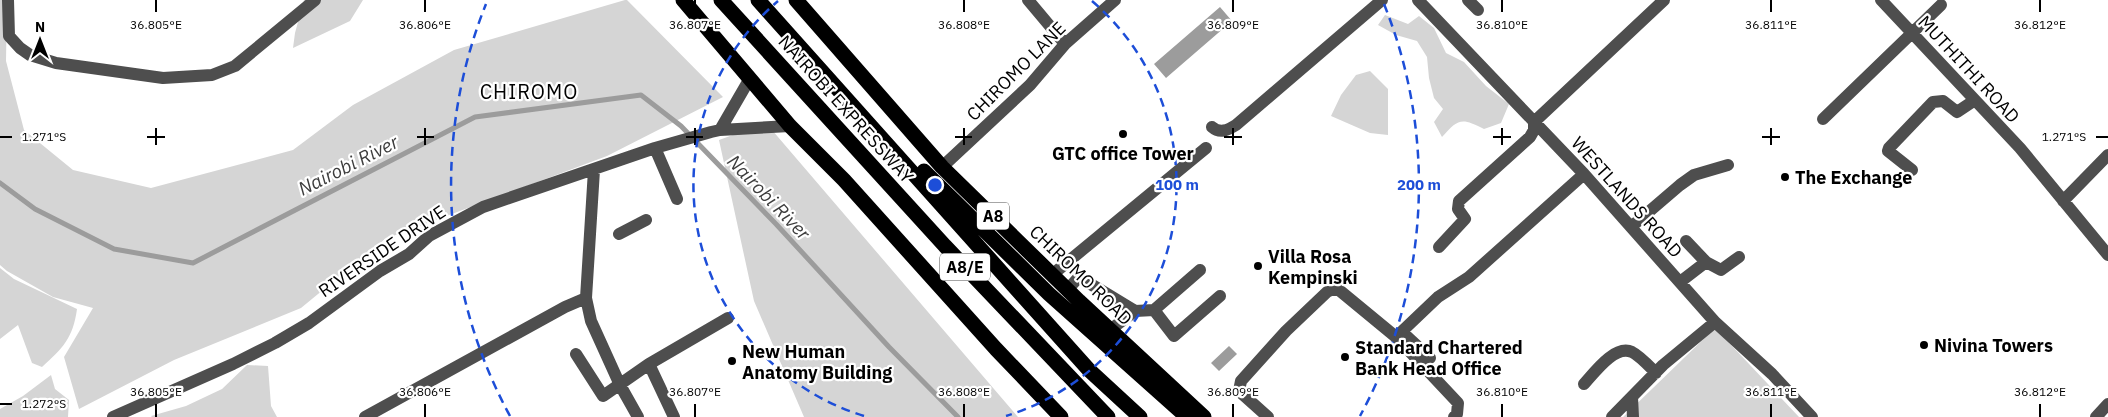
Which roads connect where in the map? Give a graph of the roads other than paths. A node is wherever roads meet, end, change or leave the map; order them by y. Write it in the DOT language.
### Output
graph roads {
  1 [pos="8,0"];
  2 [pos="315,0"];
  3 [pos="683,0"];
  4 [pos="721,0"];
  5 [pos="758,0"];
  6 [pos="796,0"];
  7 [pos="1028,0"];
  8 [pos="1115,0"];
  9 [pos="1382,0"];
  10 [pos="1418,0"];
  11 [pos="1468,0"];
  12 [pos="1664,0"];
  13 [pos="1881,0"];
  14 [pos="1941,5"];
  15 [pos="1478,10"];
  16 [pos="1911,32"];
  17 [pos="1065,44"];
  18 [pos="820,68"];
  19 [pos="749,80"];
  20 [pos="1975,100"];
  21 [pos="1823,119"];
  22 [pos="1534,122"];
  23 [pos="790,126"];
  24 [pos="1212,127"];
  25 [pos="716,131"];
  26 [pos="656,148"];
  27 [pos="1206,148"];
  28 [pos="2108,154"];
  29 [pos="1728,165"];
  30 [pos="942,167"];
  31 [pos="594,170"];
  32 [pos="1912,170"];
  33 [pos="1584,174"];
  34 [pos="677,199"];
  35 [pos="2063,201"];
  36 [pos="646,220"];
  37 [pos="1631,227"];
  38 [pos="619,234"];
  39 [pos="1686,241"];
  40 [pos="1439,247"];
  41 [pos="2108,255"];
  42 [pos="1739,257"];
  43 [pos="1706,262"];
  44 [pos="1200,270"];
  45 [pos="1053,274"];
  46 [pos="1680,282"];
  47 [pos="1068,289"];
  48 [pos="1220,296"];
  49 [pos="586,298"];
  50 [pos="1079,301"];
  51 [pos="1154,310"];
  52 [pos="1135,311"];
  53 [pos="728,318"];
  54 [pos="1715,322"];
  55 [pos="1110,330"];
  56 [pos="1399,335"];
  57 [pos="576,354"];
  58 [pos="1430,358"];
  59 [pos="649,364"];
  60 [pos="1656,372"];
  61 [pos="1584,384"];
  62 [pos="620,385"];
  63 [pos="1632,397"];
  64 [pos="2108,404"];
  65 [pos="135,413"];
  66 [pos="113,417"];
  67 [pos="365,417"];
  68 [pos="638,417"];
  69 [pos="674,417"];
  70 [pos="1061,417"];
  71 [pos="1108,417"];
  72 [pos="1140,417"];
  73 [pos="1179,417"];
  74 [pos="1187,417"];
  75 [pos="1204,417"];
  76 [pos="1268,417"];
  77 [pos="1454,417"];
  78 [pos="1612,417"];
  79 [pos="1633,417"];
  80 [pos="1812,417"];
  81 [pos="2096,417"];
  1 -- 2 [label="street"];
  3 -- 19 [label="highway"];
  4 -- 71 [label="highway, NAIROBI EXPRESSWAY / A8/E"];
  5 -- 18 [label="highway, NAIROBI EXPRESSWAY / A8/E"];
  6 -- 30 [label="highway, CHIROMO ROAD / A8"];
  7 -- 17 [label="street"];
  8 -- 17 [label="street, CHIROMO LANE"];
  9 -- 24 [label="street"];
  10 -- 22 [label="street, WESTLANDS ROAD"];
  11 -- 15 [label="street"];
  12 -- 22 [label="street"];
  13 -- 16 [label="street, MUTHITHI ROAD"];
  14 -- 16 [label="street"];
  16 -- 20 [label="street, MUTHITHI ROAD"];
  16 -- 21 [label="street"];
  17 -- 30 [label="street, CHIROMO LANE"];
  18 -- 72 [label="highway, NAIROBI EXPRESSWAY / A8/E"];
  18 -- 74 [label="highway"];
  19 -- 23 [label="highway"];
  19 -- 25 [label="street"];
  20 -- 32 [label="street"];
  20 -- 35 [label="street, MUTHITHI ROAD"];
  22 -- 33 [label="street, WESTLANDS ROAD"];
  22 -- 40 [label="street"];
  23 -- 25 [label="street, RIVERSIDE DRIVE"];
  23 -- 70 [label="highway"];
  25 -- 26 [label="street, RIVERSIDE DRIVE"];
  26 -- 31 [label="street, RIVERSIDE DRIVE"];
  26 -- 34 [label="street"];
  27 -- 45 [label="street"];
  28 -- 35 [label="street"];
  29 -- 37 [label="street"];
  30 -- 45 [label="highway, CHIROMO ROAD / A8"];
  31 -- 49 [label="street"];
  31 -- 65 [label="street, RIVERSIDE DRIVE"];
  33 -- 37 [label="street, WESTLANDS ROAD"];
  33 -- 56 [label="street"];
  35 -- 41 [label="street, MUTHITHI ROAD"];
  36 -- 38 [label="street"];
  37 -- 46 [label="street, WESTLANDS ROAD"];
  39 -- 43 [label="street"];
  42 -- 43 [label="street"];
  43 -- 46 [label="street"];
  44 -- 51 [label="street"];
  45 -- 47 [label="highway, CHIROMO ROAD / A8"];
  46 -- 54 [label="street, WESTLANDS ROAD"];
  47 -- 50 [label="highway, CHIROMO ROAD / A8"];
  47 -- 52 [label="street"];
  48 -- 51 [label="street"];
  49 -- 62 [label="street"];
  49 -- 67 [label="street"];
  50 -- 55 [label="highway, CHIROMO ROAD / A8"];
  50 -- 73 [label="highway"];
  51 -- 52 [label="street"];
  52 -- 55 [label="street"];
  53 -- 59 [label="street"];
  54 -- 60 [label="street"];
  54 -- 80 [label="street, WESTLANDS ROAD"];
  55 -- 75 [label="highway, CHIROMO ROAD / A8"];
  56 -- 58 [label="street"];
  56 -- 76 [label="street"];
  56 -- 77 [label="street"];
  57 -- 62 [label="street"];
  59 -- 62 [label="street"];
  59 -- 69 [label="street"];
  60 -- 61 [label="street"];
  60 -- 63 [label="street"];
  62 -- 68 [label="street"];
  63 -- 78 [label="street"];
  63 -- 79 [label="street"];
  64 -- 81 [label="street"];
  65 -- 66 [label="street, RIVERSIDE DRIVE"];
}
